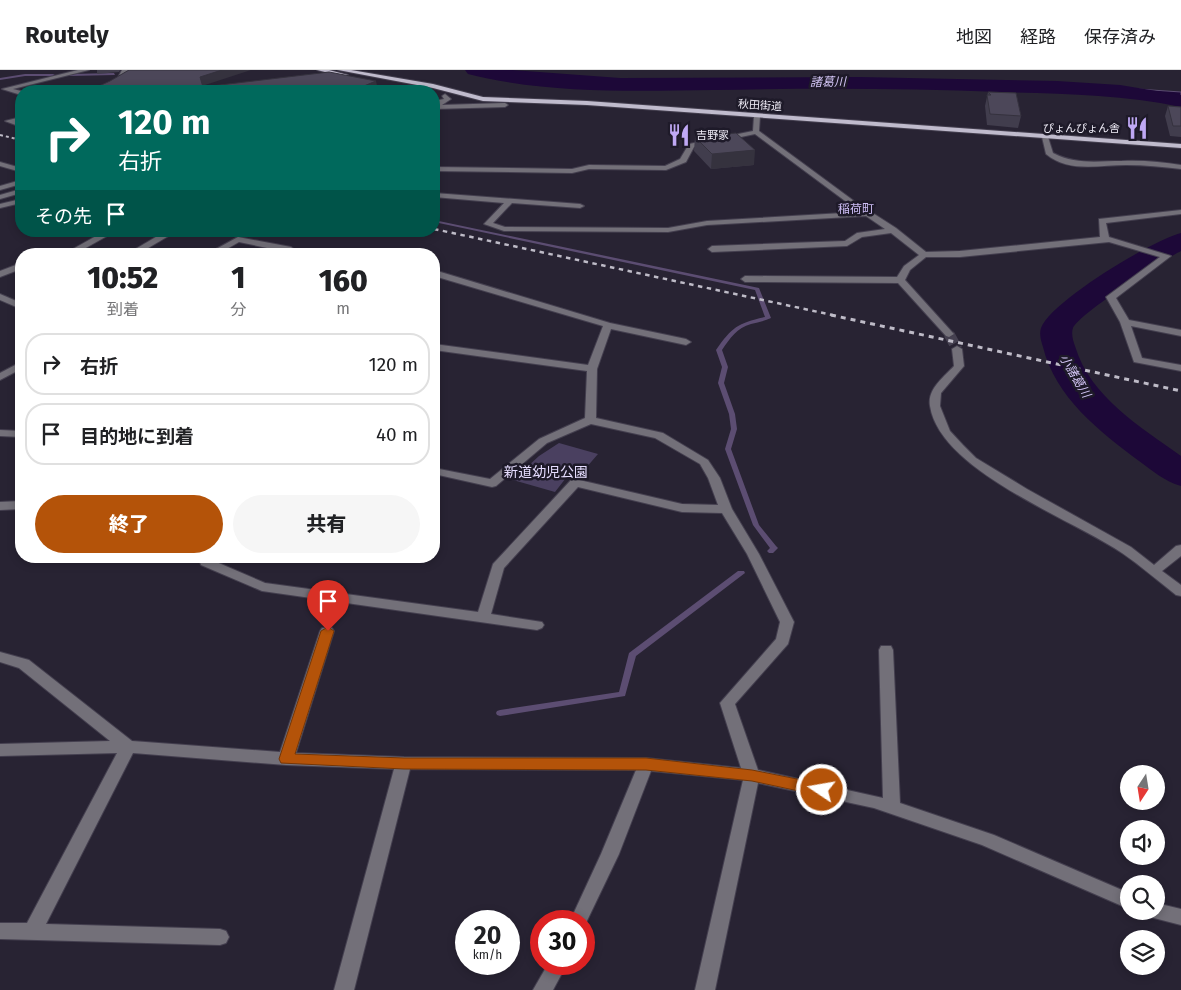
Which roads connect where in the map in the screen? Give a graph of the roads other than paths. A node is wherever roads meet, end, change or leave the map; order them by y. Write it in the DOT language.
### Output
graph roads {
  1 [pos="86,70"];
  2 [pos="126,70"];
  3 [pos="320,70"];
  4 [pos="345,70"];
  5 [pos="21,85"];
  6 [pos="113,85"];
  7 [pos="398,85"];
  8 [pos="428,85"];
  9 [pos="15,87"];
  10 [pos="440,89"];
  11 [pos="2,90"];
  12 [pos="15,92"];
  13 [pos="440,94"];
  14 [pos="445,96"];
  15 [pos="461,98"];
  16 [pos="492,100"];
  17 [pos="440,104"];
  18 [pos="440,104"];
  19 [pos="506,105"];
  20 [pos="440,106"];
  21 [pos="757,119"];
  22 [pos="15,120"];
  23 [pos="15,124"];
  24 [pos="756,132"];
  25 [pos="1045,140"];
  26 [pos="1181,146"];
  27 [pos="1181,153"];
  28 [pos="0,164"];
  29 [pos="1181,167"];
  30 [pos="15,168"];
  31 [pos="440,169"];
  32 [pos="15,184"];
  33 [pos="0,188"];
  34 [pos="15,192"];
  35 [pos="440,195"];
  36 [pos="0,196"];
  37 [pos="510,200"];
  38 [pos="15,202"];
  39 [pos="0,206"];
  40 [pos="580,206"];
  41 [pos="1181,212"];
  42 [pos="867,214"];
  43 [pos="893,230"];
  44 [pos="101,237"];
  45 [pos="162,237"];
  46 [pos="1105,240"];
  47 [pos="79,248"];
  48 [pos="142,248"];
  49 [pos="222,248"];
  50 [pos="281,248"];
  51 [pos="712,249"];
  52 [pos="924,255"];
  53 [pos="15,268"];
  54 [pos="0,274"];
  55 [pos="440,274"];
  56 [pos="745,279"];
  57 [pos="900,280"];
  58 [pos="0,297"];
  59 [pos="15,303"];
  60 [pos="1125,322"];
  61 [pos="608,326"];
  62 [pos="1181,333"];
  63 [pos="949,334"];
  64 [pos="686,342"];
  65 [pos="440,348"];
  66 [pos="957,349"];
  67 [pos="15,368"];
  68 [pos="1181,368"];
  69 [pos="592,369"];
  70 [pos="0,376"];
  71 [pos="590,420"];
  72 [pos="0,433"];
  73 [pos="15,434"];
  74 [pos="440,472"];
  75 [pos="15,505"];
  76 [pos="0,506"];
  77 [pos="726,509"];
  78 [pos="1181,549"];
  79 [pos="208,563"];
  80 [pos="1154,571"];
  81 [pos="1181,592"];
  82 [pos="483,617"];
  83 [pos="537,625"];
  84 [pos="328,631"];
  85 [pos="886,650"];
  86 [pos="0,657"];
  87 [pos="128,747"];
  88 [pos="0,750"];
  89 [pos="286,759"];
  90 [pos="404,763"];
  91 [pos="646,764"];
  92 [pos="752,775"];
  93 [pos="892,807"];
  94 [pos="1120,897"];
  95 [pos="583,910"];
  96 [pos="1165,913"];
  97 [pos="1181,918"];
  98 [pos="0,931"];
  99 [pos="32,932"];
  100 [pos="220,937"];
  101 [pos="552,975"];
  102 [pos="344,990"];
  103 [pos="543,990"];
  104 [pos="705,990"];
  1 -- 5 [label="street"];
  2 -- 6 [label="street"];
  3 -- 7 [label="main road"];
  4 -- 8 [label="main road, 秋田街道"];
  9 -- 11 [label="street"];
  10 -- 15 [label="main road, 秋田街道"];
  11 -- 12 [label="street"];
  13 -- 14 [label="main road, 秋田街道"];
  14 -- 15 [label="main road, 秋田街道"];
  14 -- 18 [label="street"];
  15 -- 16 [label="street"];
  15 -- 17 [label="street"];
  15 -- 19 [label="main road, 秋田街道"];
  16 -- 21 [label="main road, 秋田街道"];
  19 -- 20 [label="street"];
  19 -- 21 [label="main road, 秋田街道"];
  21 -- 24 [label="street"];
  21 -- 25 [label="main road, 秋田街道"];
  22 -- 23 [label="street"];
  24 -- 31 [label="street"];
  24 -- 42 [label="street"];
  25 -- 26 [label="main road, 秋田街道"];
  25 -- 27 [label="main road, 秋田街道"];
  25 -- 29 [label="street"];
  28 -- 30 [label="street"];
  32 -- 33 [label="street"];
  34 -- 36 [label="street"];
  35 -- 37 [label="street"];
  37 -- 40 [label="street"];
  37 -- 42 [label="street"];
  38 -- 39 [label="street"];
  41 -- 46 [label="street"];
  42 -- 43 [label="street"];
  43 -- 51 [label="street"];
  43 -- 52 [label="street"];
  44 -- 47 [label="street"];
  45 -- 48 [label="street"];
  46 -- 52 [label="street"];
  46 -- 60 [label="street"];
  49 -- 50 [label="street"];
  52 -- 57 [label="street"];
  53 -- 54 [label="street"];
  55 -- 61 [label="street"];
  56 -- 57 [label="street"];
  57 -- 63 [label="street"];
  58 -- 59 [label="street"];
  60 -- 62 [label="street"];
  60 -- 68 [label="street"];
  61 -- 64 [label="street"];
  61 -- 69 [label="street"];
  65 -- 69 [label="street"];
  66 -- 80 [label="street"];
  67 -- 70 [label="street"];
  69 -- 71 [label="street"];
  71 -- 74 [label="street"];
  71 -- 77 [label="street"];
  72 -- 73 [label="street"];
  75 -- 76 [label="street"];
  77 -- 82 [label="street"];
  77 -- 92 [label="street"];
  78 -- 80 [label="street"];
  79 -- 82 [label="street"];
  80 -- 81 [label="street"];
  82 -- 83 [label="street"];
  84 -- 89 [label="street"];
  85 -- 93 [label="street"];
  86 -- 87 [label="street"];
  87 -- 88 [label="street"];
  87 -- 89 [label="street"];
  87 -- 99 [label="street"];
  89 -- 90 [label="street"];
  90 -- 91 [label="street"];
  90 -- 102 [label="street"];
  91 -- 92 [label="street"];
  91 -- 95 [label="street"];
  92 -- 93 [label="street"];
  92 -- 104 [label="street"];
  93 -- 94 [label="street"];
  96 -- 97 [label="street"];
  98 -- 99 [label="street"];
  99 -- 100 [label="street"];
  101 -- 103 [label="street"];
}
